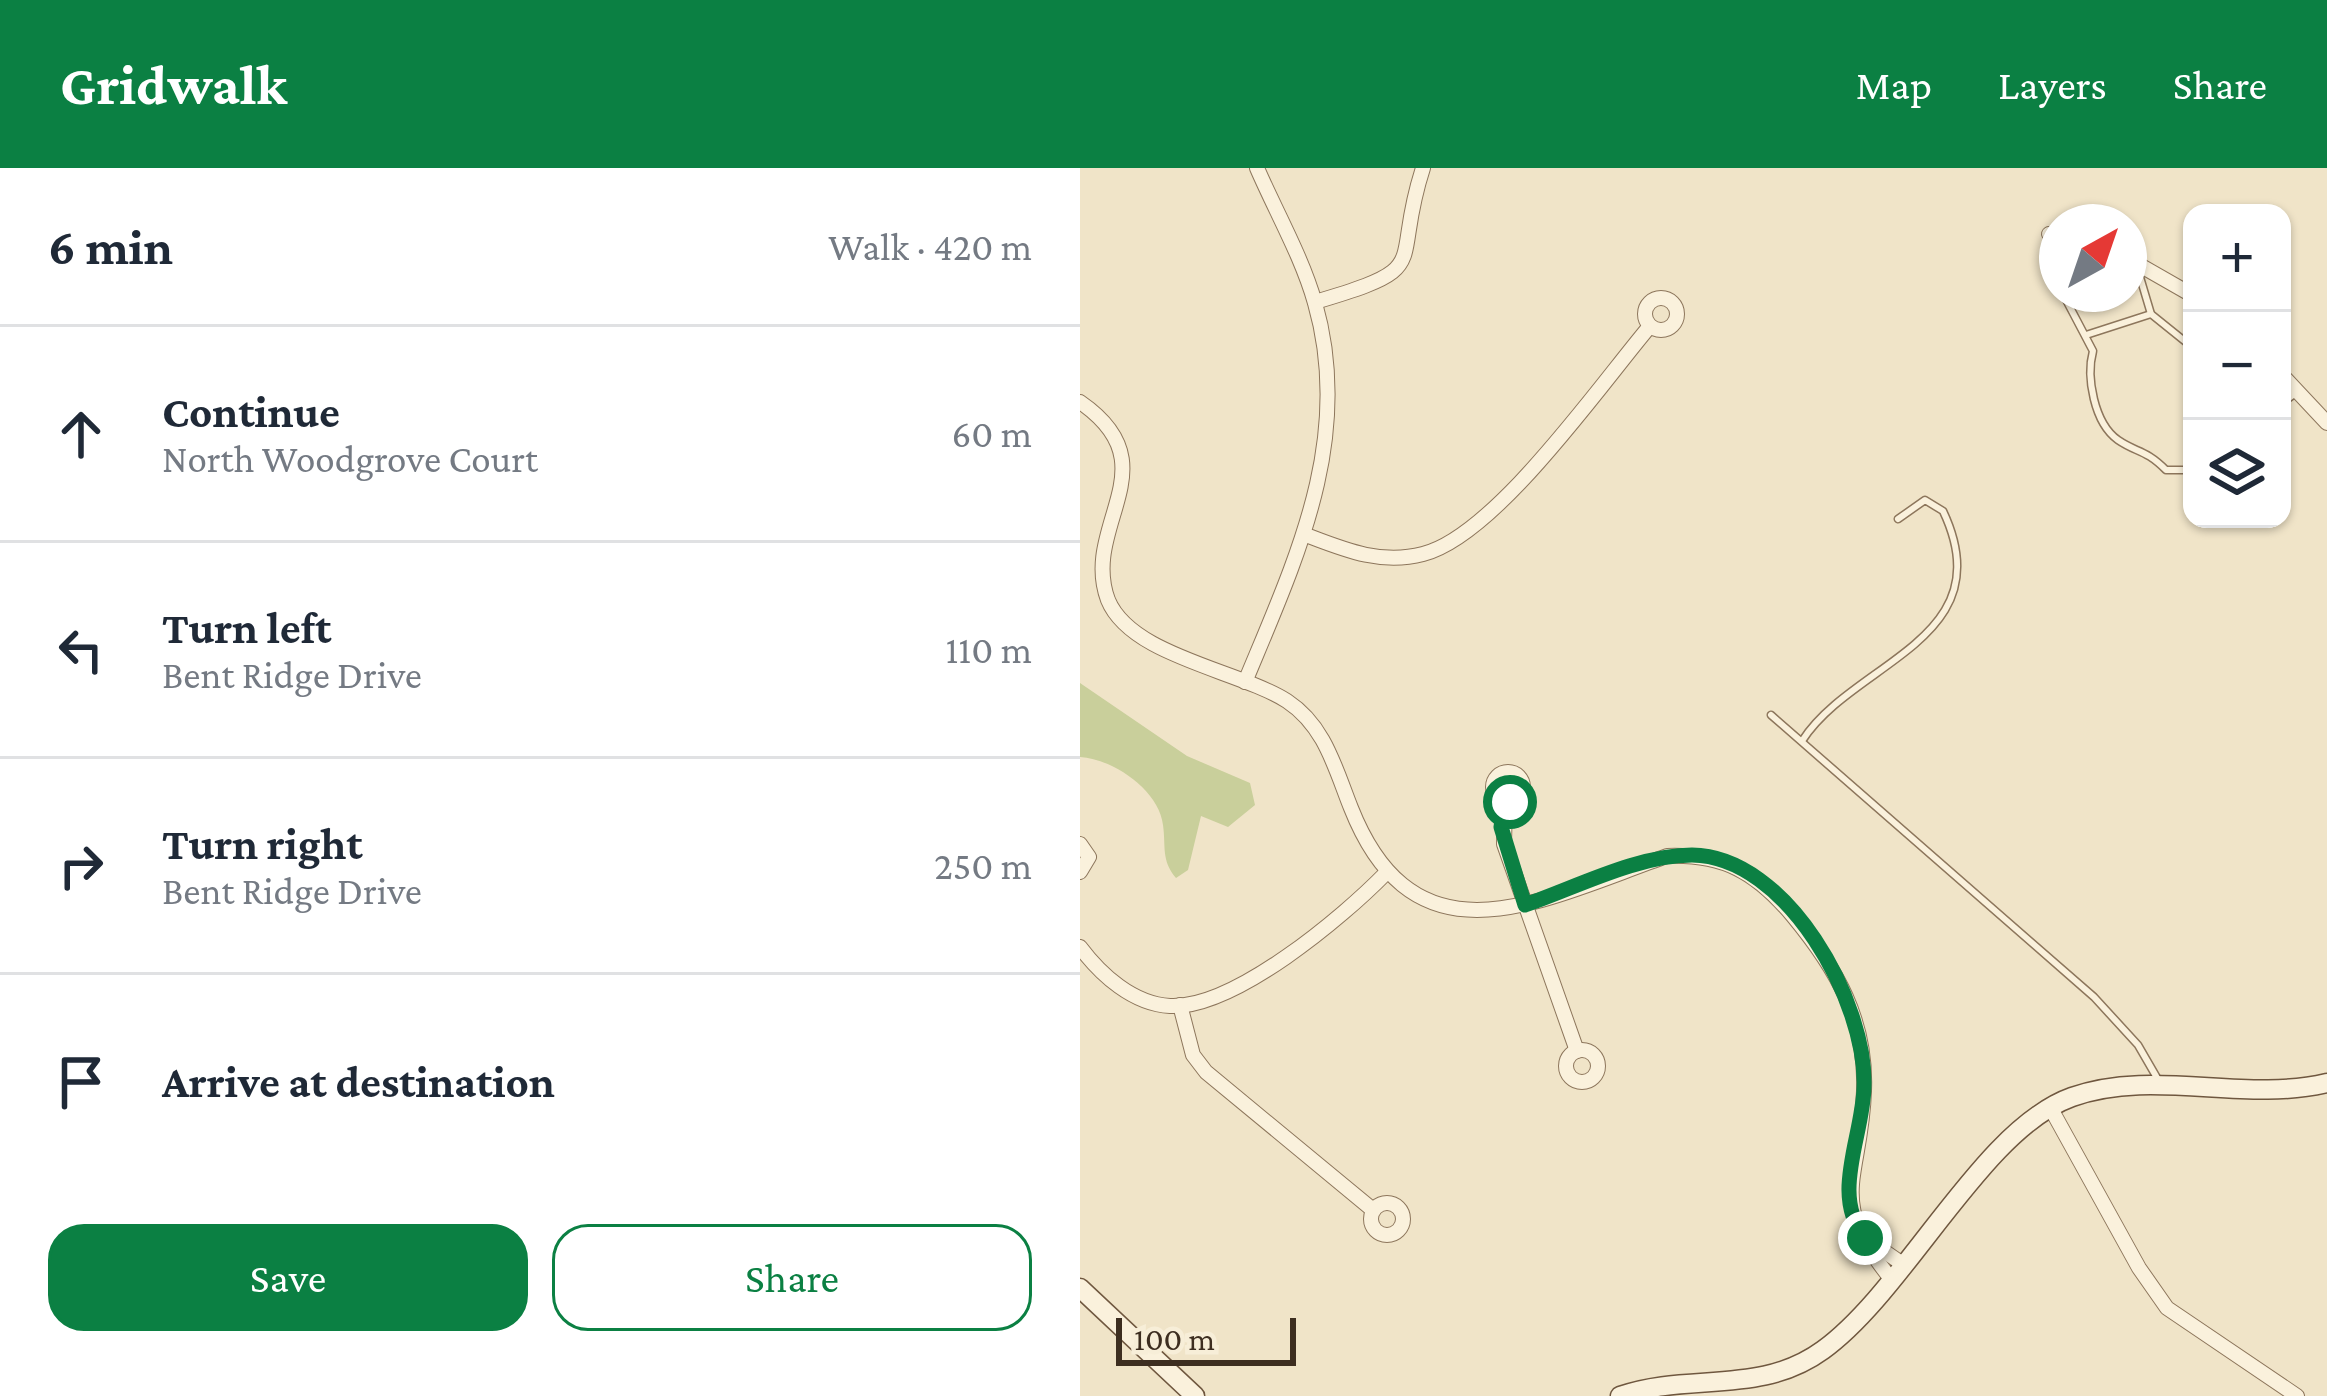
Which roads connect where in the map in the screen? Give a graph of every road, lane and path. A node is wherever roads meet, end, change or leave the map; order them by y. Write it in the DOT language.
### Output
graph roads {
  1 [pos="1257,168"];
  2 [pos="1423,168"];
  3 [pos="2147,269"];
  4 [pos="2183,290"];
  5 [pos="1315,302"];
  6 [pos="2147,302"];
  7 [pos="2072,312"];
  8 [pos="2151,314"];
  9 [pos="1650,326"];
  10 [pos="2084,336"];
  11 [pos="2183,340"];
  12 [pos="2291,386"];
  13 [pos="2296,392"];
  14 [pos="2291,396"];
  15 [pos="1080,402"];
  16 [pos="2327,423"];
  17 [pos="2183,470"];
  18 [pos="1898,519"];
  19 [pos="1306,536"];
  20 [pos="1245,682"];
  21 [pos="1771,715"];
  22 [pos="1802,741"];
  23 [pos="1505,802"];
  24 [pos="1080,844"];
  25 [pos="1080,872"];
  26 [pos="1386,873"];
  27 [pos="1525,905"];
  28 [pos="1080,947"];
  29 [pos="1180,1005"];
  30 [pos="1577,1051"];
  31 [pos="2327,1083"];
  32 [pos="2162,1086"];
  33 [pos="2050,1107"];
  34 [pos="1373,1210"];
  35 [pos="1898,1272"];
  36 [pos="1080,1288"];
  37 [pos="1728,1390"];
  38 [pos="1195,1396"];
  39 [pos="1620,1396"];
  40 [pos="2297,1396"];
  1 -- 5 [label="street"];
  2 -- 5 [label="street"];
  3 -- 4 [label="street"];
  5 -- 19 [label="street"];
  6 -- 8 [label="lane"];
  7 -- 10 [label="lane"];
  8 -- 10 [label="lane"];
  8 -- 11 [label="lane"];
  9 -- 19 [label="street"];
  10 -- 17 [label="lane"];
  12 -- 13 [label="street"];
  13 -- 14 [label="lane"];
  13 -- 16 [label="street"];
  15 -- 20 [label="street"];
  18 -- 22 [label="lane"];
  19 -- 20 [label="street"];
  20 -- 26 [label="street"];
  21 -- 22 [label="lane"];
  22 -- 32 [label="lane"];
  23 -- 27 [label="street"];
  24 -- 25 [label="street"];
  26 -- 27 [label="street"];
  26 -- 29 [label="street"];
  27 -- 30 [label="street"];
  27 -- 35 [label="street"];
  28 -- 29 [label="street"];
  29 -- 34 [label="street"];
  31 -- 32 [label="street"];
  32 -- 33 [label="street"];
  33 -- 35 [label="street"];
  33 -- 40 [label="street"];
  35 -- 37 [label="street"];
  36 -- 38 [label="street"];
  37 -- 39 [label="street"];
}
